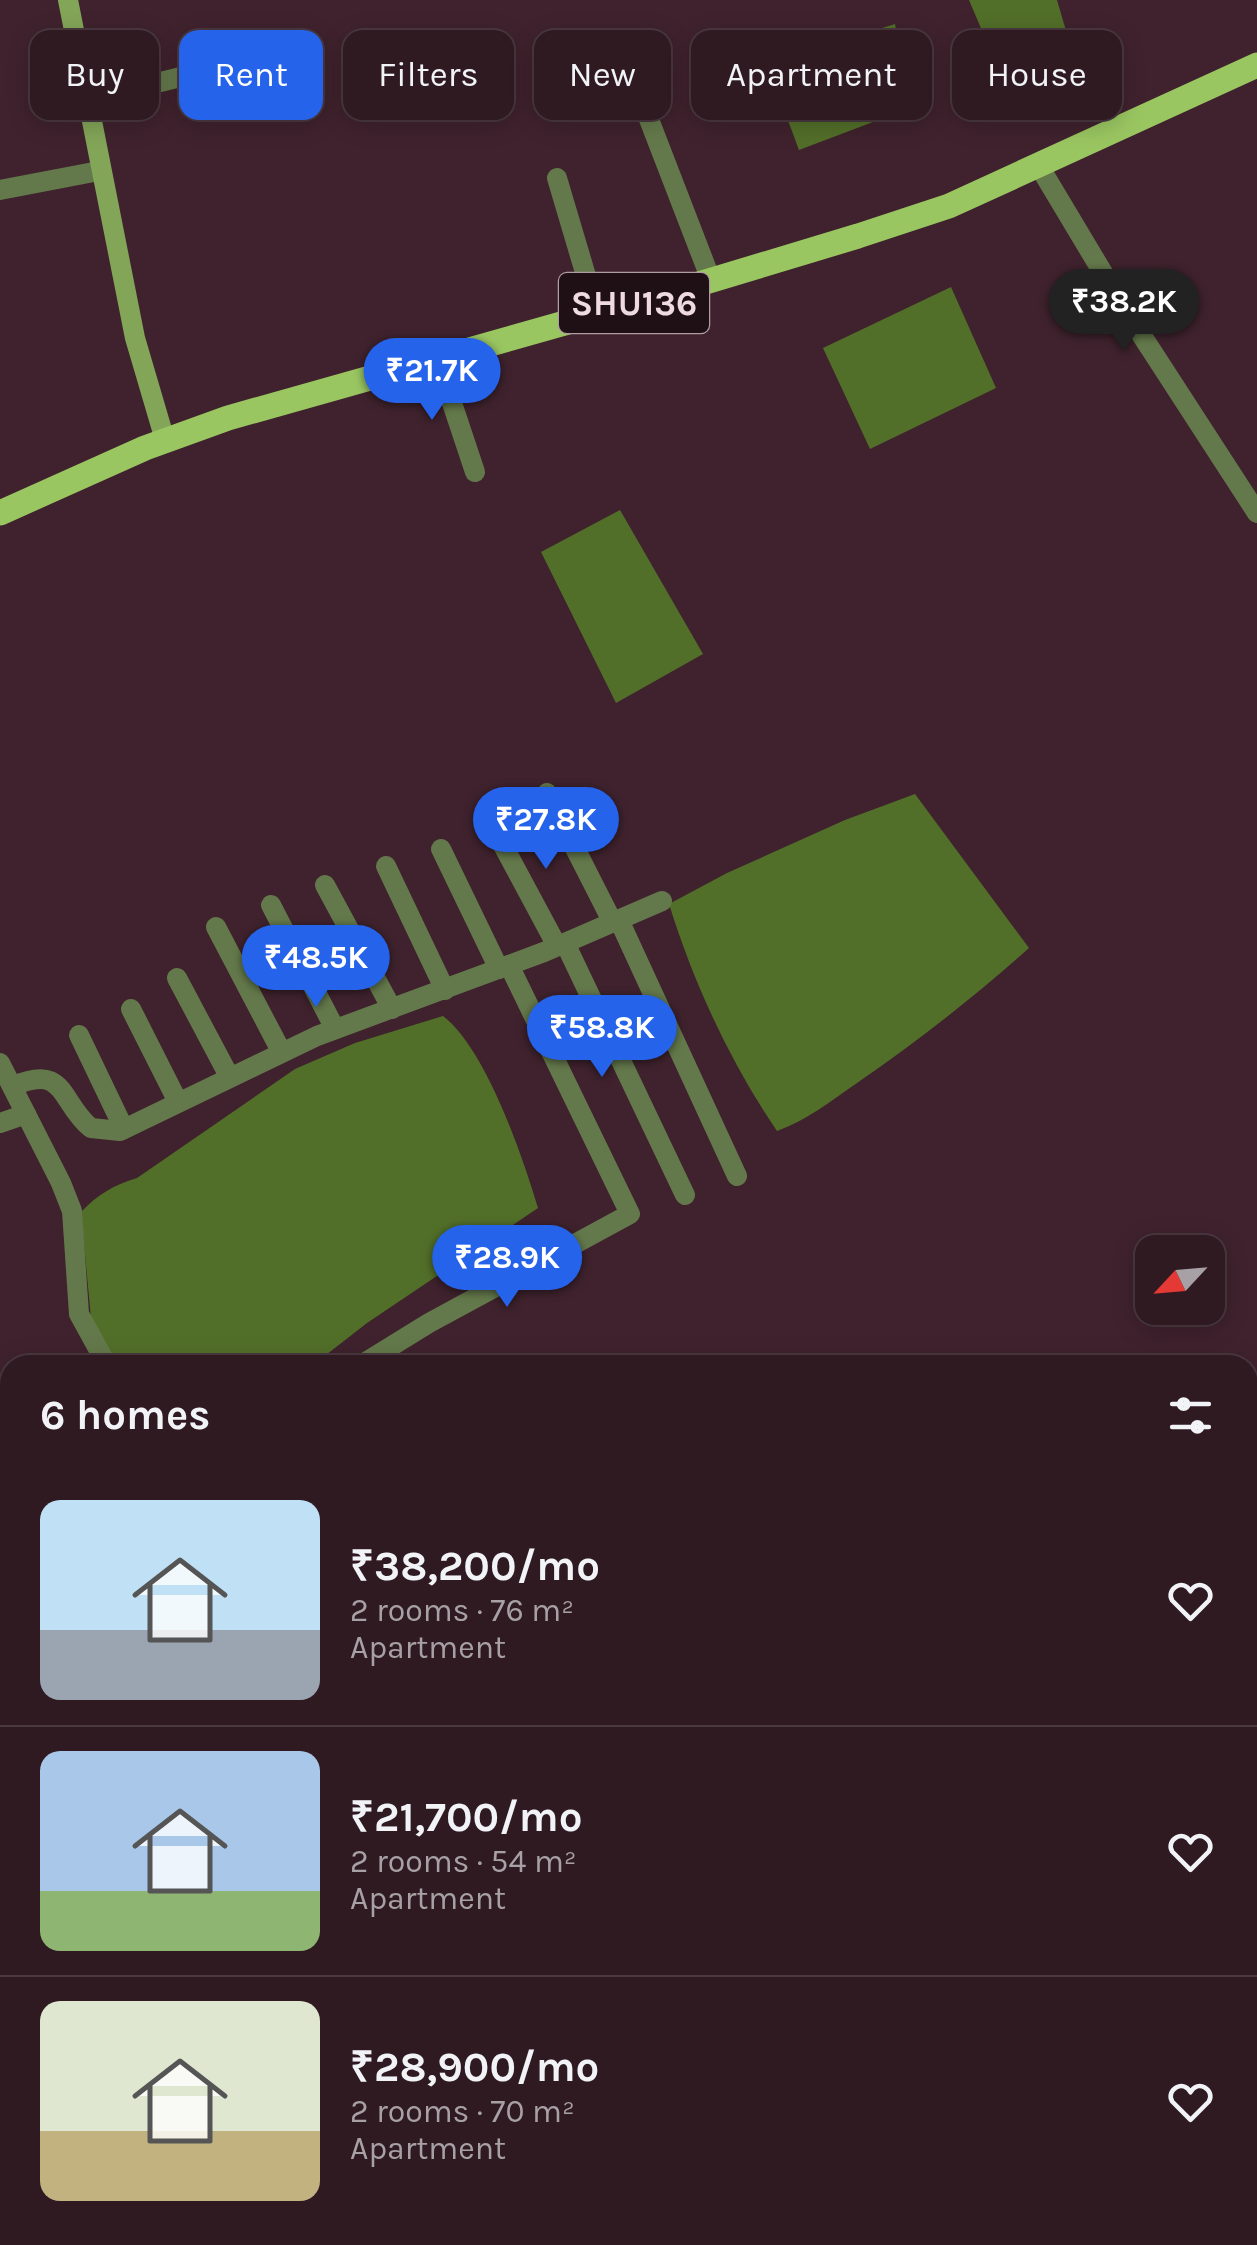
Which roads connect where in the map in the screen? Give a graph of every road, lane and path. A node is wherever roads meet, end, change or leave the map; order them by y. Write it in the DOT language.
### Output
graph roads {
  1 [pos="68,0"];
  2 [pos="73,30"];
  3 [pos="1257,65"];
  4 [pos="90,120"];
  5 [pos="649,120"];
  6 [pos="1039,166"];
  7 [pos="100,171"];
  8 [pos="557,178"];
  9 [pos="0,190"];
  10 [pos="712,280"];
  11 [pos="597,313"];
  12 [pos="437,358"];
  13 [pos="165,440"];
  14 [pos="475,472"];
  15 [pos="1257,513"];
  16 [pos="0,514"];
  17 [pos="547,793"];
  18 [pos="490,822"];
  19 [pos="440,849"];
  20 [pos="386,866"];
  21 [pos="325,885"];
  22 [pos="662,902"];
  23 [pos="272,905"];
  24 [pos="616,922"];
  25 [pos="216,927"];
  26 [pos="561,945"];
  27 [pos="504,967"];
  28 [pos="178,978"];
  29 [pos="446,990"];
  30 [pos="131,1009"];
  31 [pos="392,1009"];
  32 [pos="336,1029"];
  33 [pos="79,1035"];
  34 [pos="281,1051"];
  35 [pos="0,1062"];
  36 [pos="229,1076"];
  37 [pos="13,1086"];
  38 [pos="178,1102"];
  39 [pos="26,1114"];
  40 [pos="0,1123"];
  41 [pos="124,1129"];
  42 [pos="737,1176"];
  43 [pos="685,1195"];
  44 [pos="102,1355"];
  45 [pos="378,1355"];
  1 -- 2 [label="street"];
  3 -- 6 [label="main road, SHU136"];
  4 -- 7 [label="street"];
  5 -- 10 [label="street"];
  6 -- 10 [label="main road, SHU136"];
  6 -- 15 [label="street"];
  7 -- 9 [label="street"];
  7 -- 13 [label="street"];
  8 -- 11 [label="street"];
  10 -- 11 [label="main road, SHU136"];
  11 -- 12 [label="main road, SHU136"];
  12 -- 13 [label="main road, SHU136"];
  12 -- 14 [label="street"];
  13 -- 16 [label="main road, SHU136"];
  17 -- 24 [label="street"];
  18 -- 26 [label="street"];
  19 -- 27 [label="street"];
  20 -- 29 [label="street"];
  21 -- 31 [label="street"];
  22 -- 24 [label="street"];
  23 -- 32 [label="street"];
  24 -- 26 [label="street"];
  24 -- 42 [label="street"];
  25 -- 34 [label="street"];
  26 -- 27 [label="street"];
  26 -- 43 [label="street"];
  27 -- 29 [label="street"];
  27 -- 45 [label="street"];
  28 -- 36 [label="street"];
  29 -- 31 [label="street"];
  30 -- 38 [label="street"];
  31 -- 32 [label="street"];
  32 -- 34 [label="street"];
  33 -- 41 [label="street"];
  34 -- 36 [label="street"];
  35 -- 37 [label="street"];
  36 -- 38 [label="street"];
  37 -- 39 [label="street"];
  37 -- 41 [label="street"];
  38 -- 41 [label="street"];
  39 -- 40 [label="street"];
  39 -- 44 [label="street"];
}
